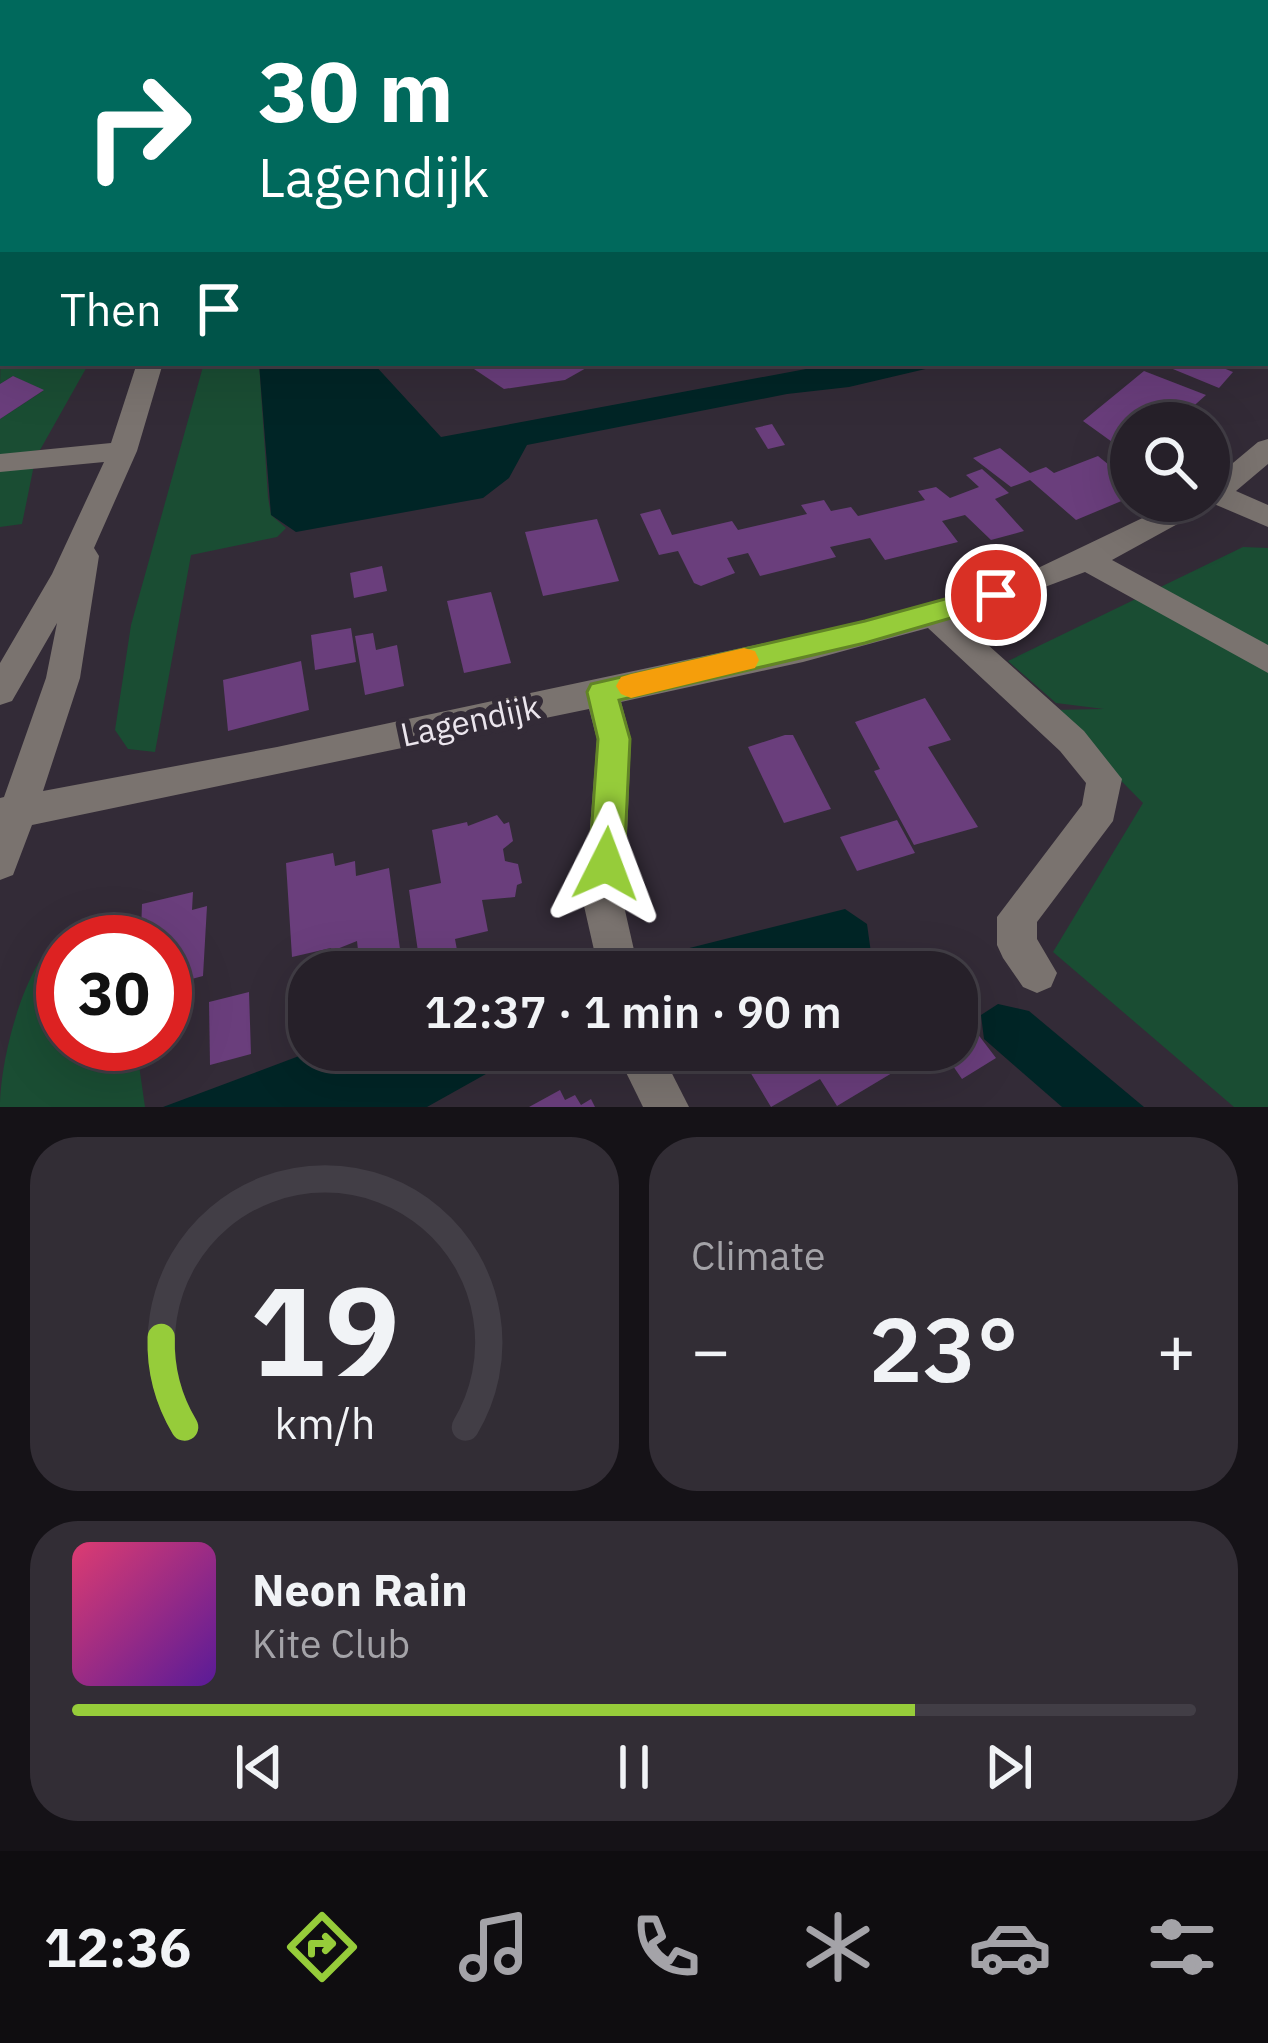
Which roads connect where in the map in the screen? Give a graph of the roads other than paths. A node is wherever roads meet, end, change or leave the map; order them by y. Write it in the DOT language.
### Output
graph roads {
  1 [pos="149,366"];
  2 [pos="1268,448"];
  3 [pos="123,451"];
  4 [pos="0,463"];
  5 [pos="1230,479"];
  6 [pos="1230,505"];
  7 [pos="1268,518"];
  8 [pos="1161,522"];
  9 [pos="86,544"];
  10 [pos="1089,560"];
  11 [pos="933,614"];
  12 [pos="1268,660"];
  13 [pos="0,692"];
  14 [pos="602,692"];
  15 [pos="9,813"];
  16 [pos="0,863"];
  17 [pos="614,951"];
  18 [pos="1037,973"];
  19 [pos="647,1071"];
  20 [pos="667,1107"];
  1 -- 3 [label="street"];
  2 -- 5 [label="street, Lagendijk"];
  3 -- 4 [label="street"];
  3 -- 9 [label="street"];
  6 -- 7 [label="street"];
  8 -- 10 [label="street, Lagendijk"];
  9 -- 13 [label="street"];
  9 -- 15 [label="street"];
  10 -- 11 [label="street, Lagendijk"];
  10 -- 12 [label="street"];
  11 -- 14 [label="street, Lagendijk"];
  11 -- 18 [label="street"];
  14 -- 15 [label="street, Lagendijk"];
  14 -- 17 [label="street"];
  15 -- 16 [label="street"];
  19 -- 20 [label="street"];
}
